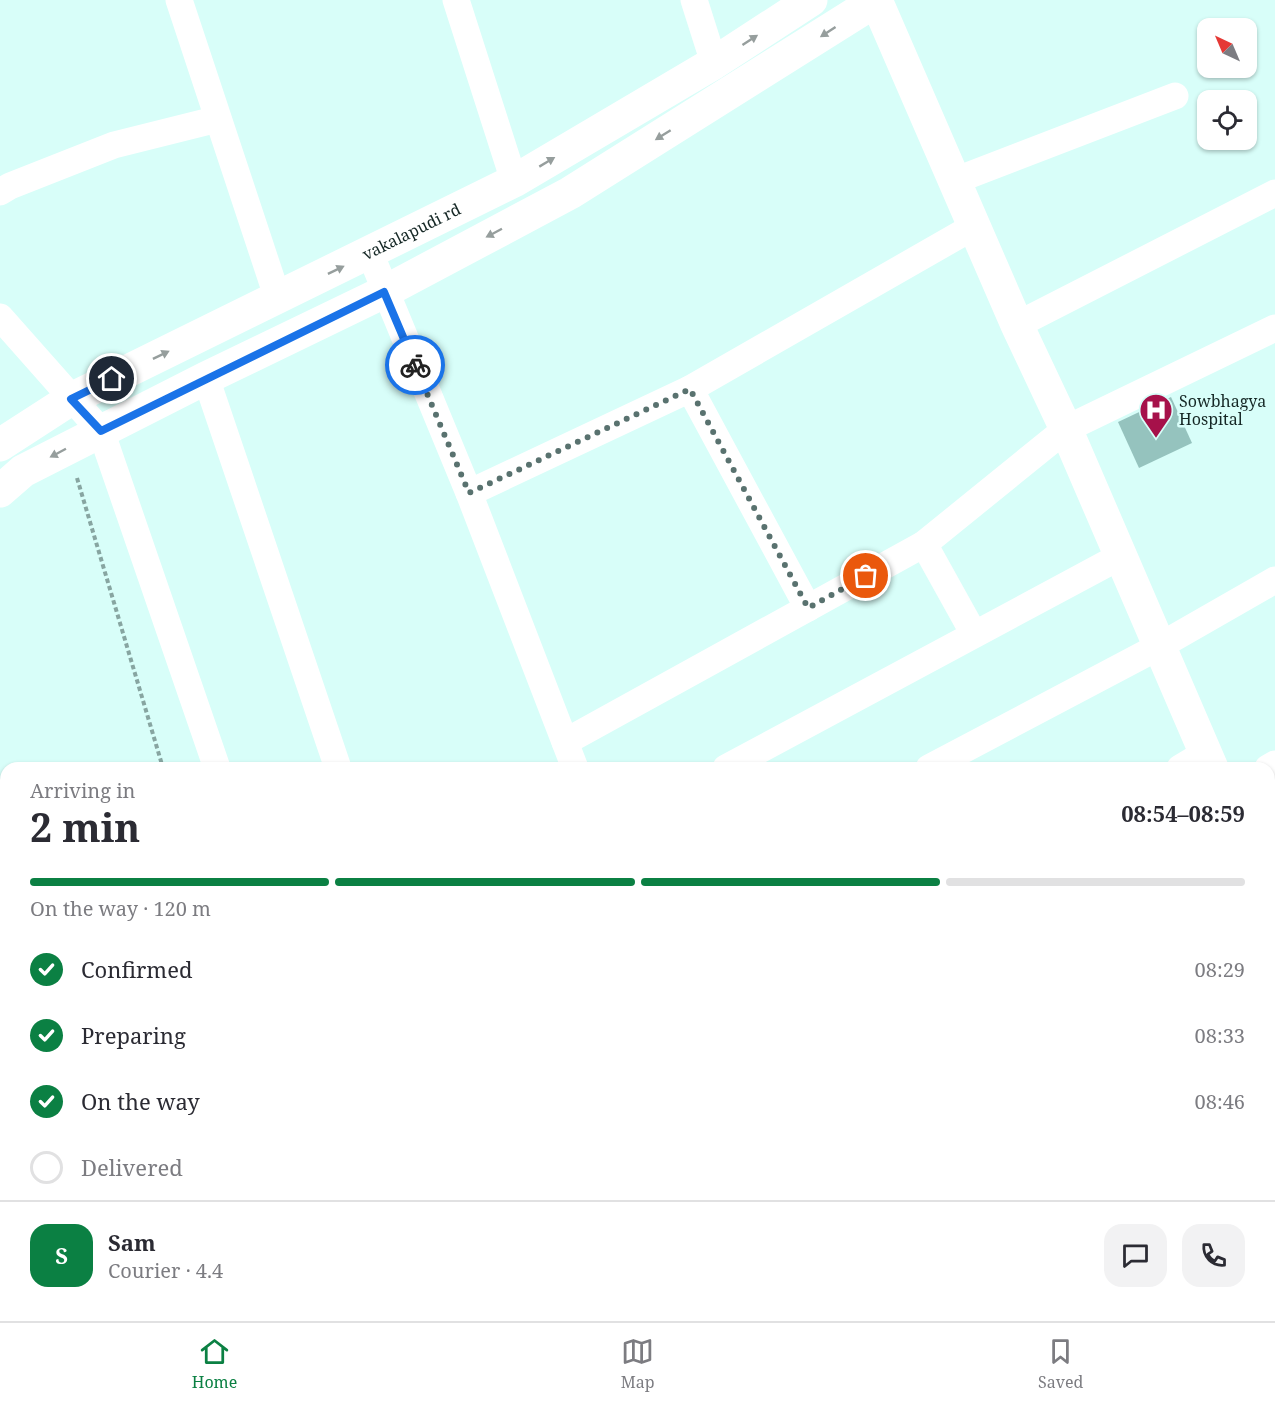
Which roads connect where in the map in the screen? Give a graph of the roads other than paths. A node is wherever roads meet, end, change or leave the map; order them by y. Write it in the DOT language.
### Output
graph roads {
  1 [pos="178,0"];
  2 [pos="456,0"];
  3 [pos="694,0"];
  4 [pos="812,0"];
  5 [pos="876,0"];
  6 [pos="714,63"];
  7 [pos="1175,96"];
  8 [pos="218,119"];
  9 [pos="514,181"];
  10 [pos="954,181"];
  11 [pos="0,192"];
  12 [pos="1275,194"];
  13 [pos="974,227"];
  14 [pos="370,253"];
  15 [pos="384,292"];
  16 [pos="278,298"];
  17 [pos="0,317"];
  18 [pos="1017,325"];
  19 [pos="1275,328"];
  20 [pos="206,378"];
  21 [pos="690,389"];
  22 [pos="71,399"];
  23 [pos="1066,429"];
  24 [pos="101,431"];
  25 [pos="0,445"];
  26 [pos="0,491"];
  27 [pos="469,493"];
  28 [pos="924,544"];
  29 [pos="1119,557"];
  30 [pos="1275,580"];
  31 [pos="808,608"];
  32 [pos="974,634"];
  33 [pos="1158,647"];
  34 [pos="565,741"];
  35 [pos="215,762"];
  36 [pos="336,762"];
  37 [pos="573,762"];
  38 [pos="737,762"];
  39 [pos="940,762"];
  40 [pos="1199,762"];
  1 -- 8 [label="street"];
  2 -- 9 [label="street"];
  3 -- 6 [label="street"];
  6 -- 4 [label="main road, vakalapudi rd, one-way"];
  5 -- 10 [label="main road"];
  5 -- 15 [label="main road, one-way"];
  9 -- 6 [label="main road, vakalapudi rd, one-way"];
  7 -- 10 [label="street"];
  8 -- 11 [label="street"];
  8 -- 16 [label="street"];
  9 -- 14 [label="main road, vakalapudi rd"];
  10 -- 13 [label="main road"];
  12 -- 18 [label="street"];
  13 -- 18 [label="main road"];
  13 -- 21 [label="street"];
  14 -- 15 [label="street"];
  16 -- 14 [label="main road, vakalapudi rd, one-way"];
  15 -- 20 [label="main road"];
  15 -- 27 [label="street"];
  22 -- 16 [label="main road, vakalapudi rd, one-way"];
  17 -- 22 [label="street"];
  18 -- 23 [label="main road"];
  19 -- 23 [label="street"];
  20 -- 24 [label="main road"];
  20 -- 36 [label="street"];
  21 -- 27 [label="street"];
  21 -- 31 [label="street"];
  22 -- 24 [label="street"];
  22 -- 25 [label="main road, vakalapudi rd"];
  23 -- 28 [label="street"];
  23 -- 29 [label="main road"];
  24 -- 26 [label="main road, one-way"];
  24 -- 35 [label="street"];
  27 -- 34 [label="street"];
  28 -- 31 [label="street"];
  28 -- 32 [label="street"];
  29 -- 32 [label="street"];
  29 -- 33 [label="main road"];
  30 -- 33 [label="street"];
  31 -- 34 [label="street"];
  32 -- 38 [label="street"];
  33 -- 39 [label="street"];
  33 -- 40 [label="main road"];
  34 -- 37 [label="street"];
}
